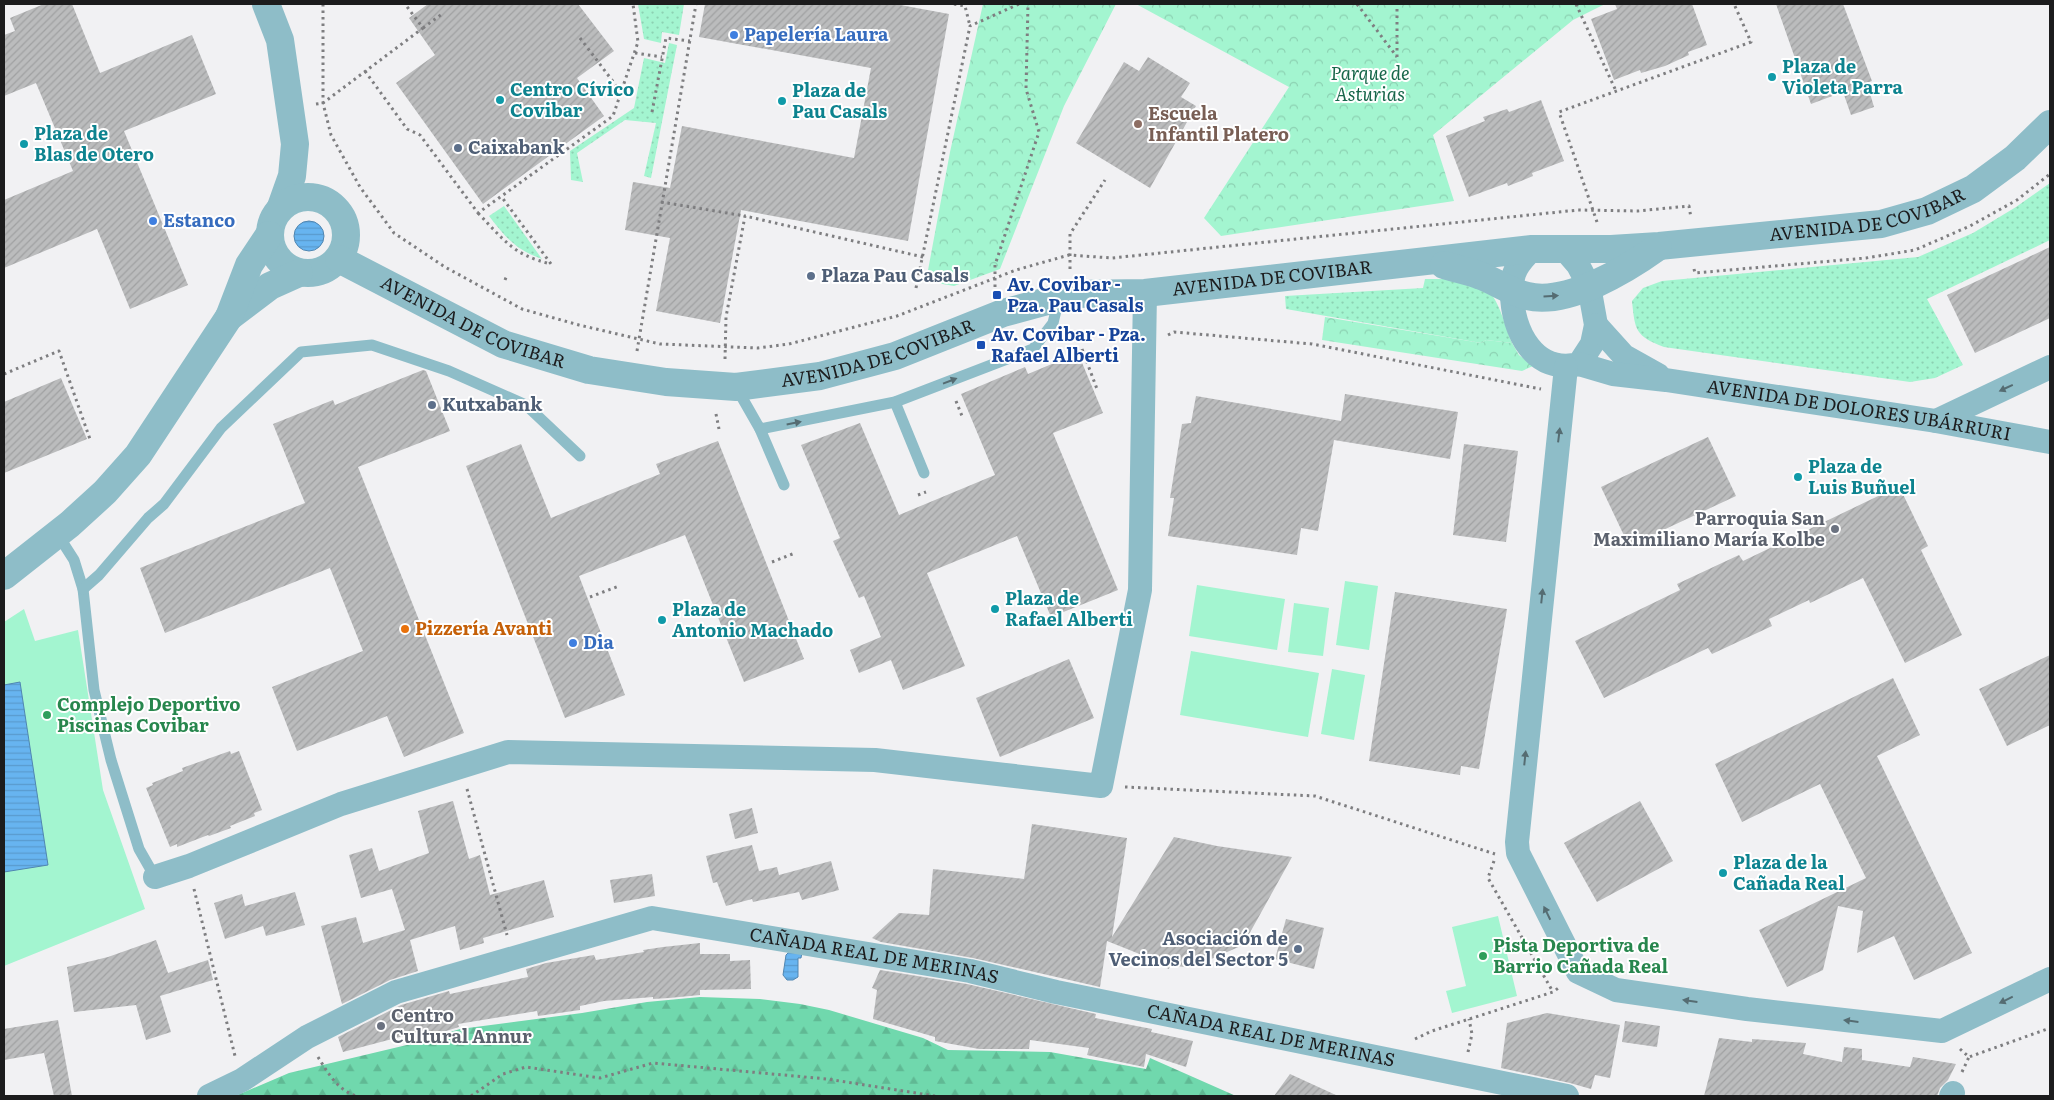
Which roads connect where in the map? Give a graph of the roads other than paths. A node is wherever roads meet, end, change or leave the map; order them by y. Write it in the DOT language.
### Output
graph roads {
  1 [pos="266,4"];
  2 [pos="283,4"];
  3 [pos="280,40"];
  4 [pos="2050,124"];
  5 [pos="295,144"];
  6 [pos="330,203"];
  7 [pos="280,207"];
  8 [pos="269,235"];
  9 [pos="1659,246"];
  10 [pos="1532,249"];
  11 [pos="1565,250"];
  12 [pos="339,259"];
  13 [pos="1434,261"];
  14 [pos="299,273"];
  15 [pos="1589,286"];
  16 [pos="1512,291"];
  17 [pos="1145,293"];
  18 [pos="1059,298"];
  19 [pos="229,317"];
  20 [pos="1596,325"];
  21 [pos="1572,365"];
  22 [pos="2050,367"];
  23 [pos="1666,380"];
  24 [pos="736,387"];
  25 [pos="895,402"];
  26 [pos="1936,422"];
  27 [pos="760,430"];
  28 [pos="2050,442"];
  29 [pos="580,456"];
  30 [pos="924,473"];
  31 [pos="784,485"];
  32 [pos="58,535"];
  33 [pos="4,576"];
  34 [pos="83,589"];
  35 [pos="155,877"];
  36 [pos="2050,980"];
  37 [pos="209,1096"];
  38 [pos="1567,1096"];
  1 -- 3 [label="street"];
  2 -- 3 [label="street"];
  3 -- 5 [label="street"];
  4 -- 9 [label="street, AVENIDA DE COVIBAR"];
  5 -- 6 [label="street"];
  5 -- 7 [label="street"];
  6 -- 7 [label="street"];
  6 -- 12 [label="street"];
  7 -- 8 [label="street"];
  8 -- 14 [label="street"];
  8 -- 19 [label="street"];
  9 -- 11 [label="street, AVENIDA DE COVIBAR"];
  9 -- 15 [label="street, AVENIDA DE COVIBAR"];
  10 -- 11 [label="street, AVENIDA DE COVIBAR"];
  10 -- 13 [label="street, AVENIDA DE COVIBAR"];
  10 -- 16 [label="street, AVENIDA DE DOLORES UBÁRRURI"];
  11 -- 15 [label="street"];
  12 -- 14 [label="street"];
  12 -- 24 [label="street, AVENIDA DE COVIBAR"];
  13 -- 16 [label="street, AVENIDA DE COVIBAR"];
  13 -- 17 [label="street, AVENIDA DE COVIBAR"];
  14 -- 19 [label="street"];
  16 -- 15 [label="street, AVENIDA DE COVIBAR, one-way"];
  15 -- 20 [label="street"];
  16 -- 21 [label="street, AVENIDA DE DOLORES UBÁRRURI"];
  17 -- 18 [label="street, AVENIDA DE COVIBAR"];
  17 -- 35 [label="street"];
  18 -- 24 [label="street, AVENIDA DE COVIBAR"];
  25 -- 18 [label="lane, one-way"];
  19 -- 32 [label="street"];
  20 -- 21 [label="street"];
  20 -- 23 [label="street, AVENIDA DE DOLORES UBÁRRURI"];
  21 -- 23 [label="street, AVENIDA DE DOLORES UBÁRRURI"];
  36 -- 21 [label="street, one-way"];
  22 -- 26 [label="street, one-way"];
  23 -- 26 [label="street, AVENIDA DE DOLORES UBÁRRURI"];
  24 -- 27 [label="lane"];
  27 -- 25 [label="lane, one-way"];
  25 -- 30 [label="lane"];
  26 -- 28 [label="street, AVENIDA DE DOLORES UBÁRRURI"];
  27 -- 31 [label="lane"];
  29 -- 34 [label="lane"];
  32 -- 33 [label="street"];
  32 -- 34 [label="lane"];
  34 -- 35 [label="lane"];
  37 -- 38 [label="street, CAÑADA REAL DE MERINAS"];
}
